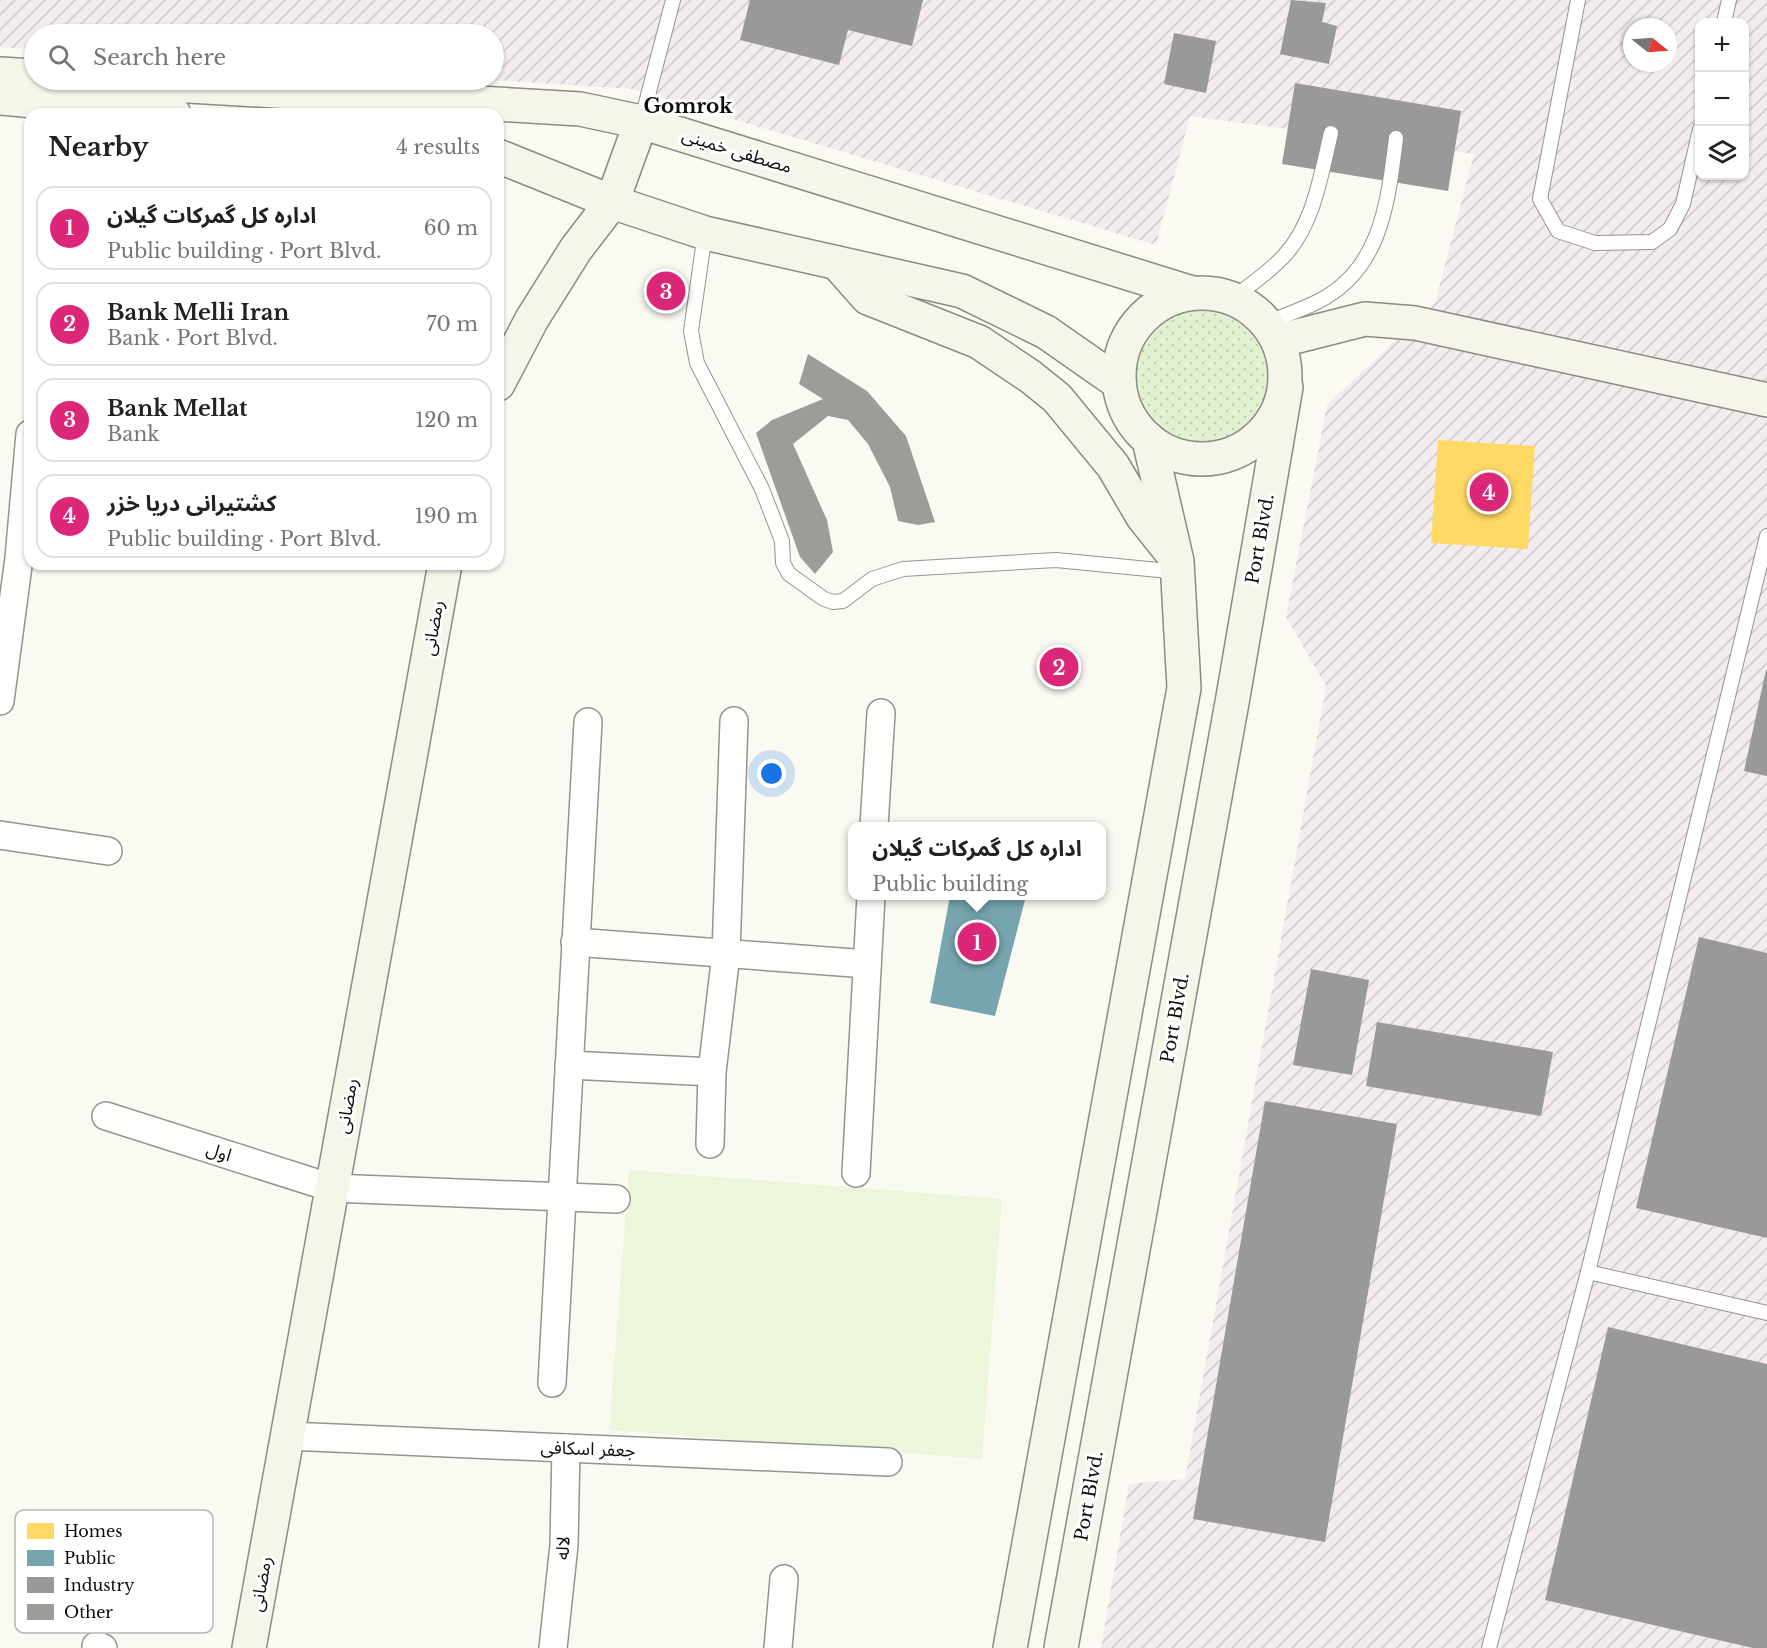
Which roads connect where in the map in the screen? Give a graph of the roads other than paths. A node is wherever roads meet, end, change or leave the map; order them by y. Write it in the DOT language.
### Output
graph roads {
  1 [pos="673,0"];
  2 [pos="1578,0"];
  3 [pos="1729,0"];
  4 [pos="1725,18"];
  5 [pos="0,74"];
  6 [pos="24,75"];
  7 [pos="251,90"];
  8 [pos="0,98"];
  9 [pos="109,108"];
  10 [pos="641,122"];
  11 [pos="1331,133"];
  12 [pos="1396,138"];
  13 [pos="1695,151"];
  14 [pos="504,158"];
  15 [pos="612,202"];
  16 [pos="705,233"];
  17 [pos="837,263"];
  18 [pos="1192,293"];
  19 [pos="1233,298"];
  20 [pos="1272,332"];
  21 [pos="504,373"];
  22 [pos="1119,383"];
  23 [pos="1286,387"];
  24 [pos="1767,400"];
  25 [pos="1149,440"];
  26 [pos="24,487"];
  27 [pos="1767,536"];
  28 [pos="16,558"];
  29 [pos="1178,566"];
  30 [pos="444,570"];
  31 [pos="0,701"];
  32 [pos="880,713"];
  33 [pos="734,721"];
  34 [pos="588,722"];
  35 [pos="874,822"];
  36 [pos="0,834"];
  37 [pos="108,850"];
  38 [pos="871,900"];
  39 [pos="575,942"];
  40 [pos="726,954"];
  41 [pos="867,964"];
  42 [pos="569,1065"];
  43 [pos="712,1072"];
  44 [pos="106,1116"];
  45 [pos="710,1144"];
  46 [pos="856,1173"];
  47 [pos="332,1188"];
  48 [pos="561,1197"];
  49 [pos="616,1199"];
  50 [pos="1588,1272"];
  51 [pos="1767,1313"];
  52 [pos="552,1383"];
  53 [pos="1052,1423"];
  54 [pos="1101,1431"];
  55 [pos="288,1436"];
  56 [pos="566,1448"];
  57 [pos="888,1462"];
  58 [pos="784,1579"];
  59 [pos="249,1648"];
  60 [pos="553,1648"];
  61 [pos="778,1648"];
  62 [pos="1010,1648"];
  63 [pos="1061,1648"];
  64 [pos="1489,1648"];
  1 -- 10 [label="lane"];
  2 -- 13 [label="lane"];
  3 -- 4 [label="lane"];
  5 -- 6 [label="main road"];
  7 -- 10 [label="main road, مصطفی خمینی"];
  8 -- 9 [label="main road"];
  10 -- 15 [label="main road"];
  10 -- 18 [label="main road, مصطفی خمینی"];
  11 -- 19 [label="lane"];
  12 -- 20 [label="lane"];
  14 -- 15 [label="main road"];
  15 -- 16 [label="main road"];
  15 -- 21 [label="main road"];
  16 -- 17 [label="main road"];
  16 -- 29 [label="lane"];
  17 -- 22 [label="main road"];
  17 -- 29 [label="main road"];
  18 -- 19 [label="main road"];
  18 -- 22 [label="main road"];
  19 -- 20 [label="main road"];
  20 -- 23 [label="main road"];
  20 -- 24 [label="main road"];
  22 -- 25 [label="main road"];
  23 -- 25 [label="main road"];
  23 -- 54 [label="main road, Port Blvd."];
  25 -- 29 [label="main road"];
  26 -- 28 [label="street"];
  27 -- 50 [label="lane"];
  28 -- 31 [label="street"];
  29 -- 53 [label="main road"];
  30 -- 47 [label="main road, رمضانی"];
  32 -- 35 [label="street"];
  33 -- 40 [label="street"];
  34 -- 39 [label="street"];
  36 -- 37 [label="street"];
  38 -- 41 [label="street"];
  39 -- 40 [label="street"];
  39 -- 42 [label="street"];
  40 -- 41 [label="street"];
  40 -- 43 [label="street"];
  41 -- 46 [label="street"];
  42 -- 43 [label="street"];
  42 -- 48 [label="street"];
  43 -- 45 [label="street"];
  44 -- 47 [label="street, اول"];
  47 -- 48 [label="street, اول"];
  47 -- 55 [label="main road, رمضانی"];
  48 -- 49 [label="street, اول"];
  48 -- 52 [label="street"];
  50 -- 51 [label="lane"];
  50 -- 64 [label="lane"];
  53 -- 54 [label="main road"];
  53 -- 62 [label="main road"];
  54 -- 63 [label="main road, Port Blvd."];
  55 -- 56 [label="street, جعفر اسکافی"];
  55 -- 59 [label="main road, رمضانی"];
  56 -- 57 [label="street, جعفر اسکافی"];
  56 -- 60 [label="street, لاله"];
  58 -- 61 [label="street"];
}
